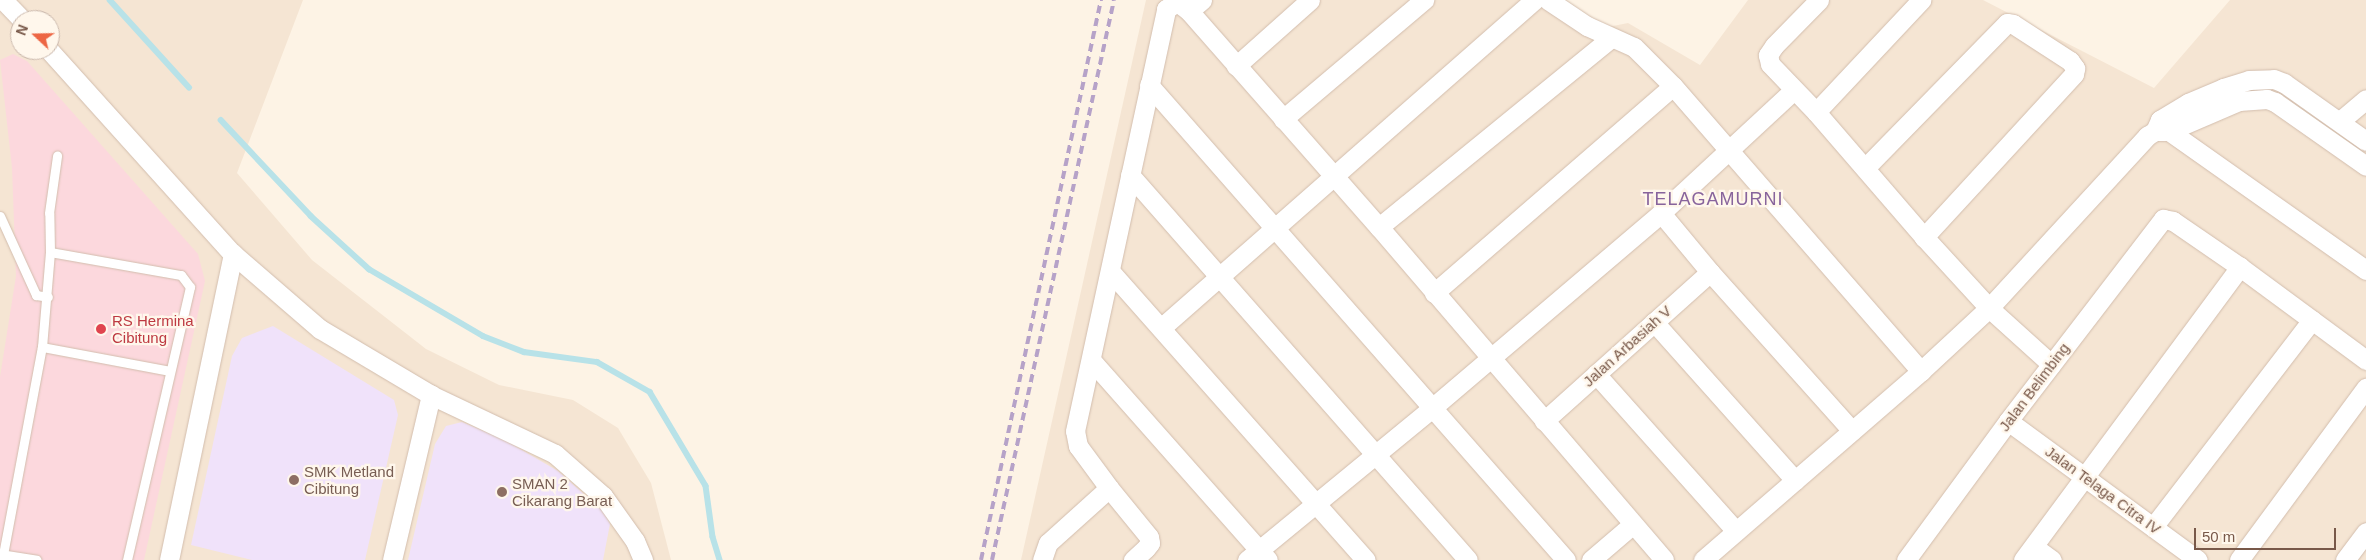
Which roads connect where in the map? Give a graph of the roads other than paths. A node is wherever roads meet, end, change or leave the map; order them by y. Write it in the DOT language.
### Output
graph roads {
  1 [pos="3,0"];
  2 [pos="1310,0"];
  3 [pos="1424,0"];
  4 [pos="1535,0"];
  5 [pos="1548,0"];
  6 [pos="1819,0"];
  7 [pos="1921,0"];
  8 [pos="1196,6"];
  9 [pos="12,10"];
  10 [pos="1611,38"];
  11 [pos="58,60"];
  12 [pos="1236,66"];
  13 [pos="1149,85"];
  14 [pos="1672,86"];
  15 [pos="1794,90"];
  16 [pos="2238,92"];
  17 [pos="2366,99"];
  18 [pos="1816,112"];
  19 [pos="1283,119"];
  20 [pos="2340,121"];
  21 [pos="2161,127"];
  22 [pos="2366,141"];
  23 [pos="1730,151"];
  24 [pos="57,156"];
  25 [pos="2366,166"];
  26 [pos="1865,168"];
  27 [pos="1130,175"];
  28 [pos="1333,176"];
  29 [pos="1661,213"];
  30 [pos="0,216"];
  31 [pos="1275,227"];
  32 [pos="1379,228"];
  33 [pos="1924,237"];
  34 [pos="50,252"];
  35 [pos="233,254"];
  36 [pos="2240,267"];
  37 [pos="2366,270"];
  38 [pos="1110,271"];
  39 [pos="1710,272"];
  40 [pos="1220,276"];
  41 [pos="1434,293"];
  42 [pos="48,297"];
  43 [pos="1989,308"];
  44 [pos="2312,320"];
  45 [pos="1654,322"];
  46 [pos="1161,328"];
  47 [pos="42,347"];
  48 [pos="1490,357"];
  49 [pos="1092,360"];
  50 [pos="2366,360"];
  51 [pos="2051,364"];
  52 [pos="170,371"];
  53 [pos="1921,371"];
  54 [pos="1596,374"];
  55 [pos="2366,388"];
  56 [pos="431,395"];
  57 [pos="1432,408"];
  58 [pos="1544,421"];
  59 [pos="2008,421"];
  60 [pos="1852,431"];
  61 [pos="1376,454"];
  62 [pos="2084,477"];
  63 [pos="1795,480"];
  64 [pos="1109,488"];
  65 [pos="1317,502"];
  66 [pos="1633,524"];
  67 [pos="2153,527"];
  68 [pos="1736,531"];
  69 [pos="2366,532"];
  70 [pos="2029,553"];
  71 [pos="2,556"];
  72 [pos="1258,557"];
  73 [pos="37,560"];
  74 [pos="127,560"];
  75 [pos="169,560"];
  76 [pos="392,560"];
  77 [pos="643,560"];
  78 [pos="1042,560"];
  79 [pos="1133,560"];
  80 [pos="1366,560"];
  81 [pos="1468,560"];
  82 [pos="1566,560"];
  83 [pos="1591,560"];
  84 [pos="1664,560"];
  85 [pos="1703,560"];
  86 [pos="1906,560"];
  87 [pos="2052,560"];
  88 [pos="2198,560"];
  89 [pos="2239,560"];
  90 [pos="2345,560"];
  1 -- 9 [label="street"];
  2 -- 12 [label="street"];
  3 -- 19 [label="street"];
  4 -- 28 [label="street"];
  5 -- 10 [label="street"];
  6 -- 15 [label="street"];
  7 -- 18 [label="street"];
  8 -- 12 [label="street"];
  8 -- 13 [label="street"];
  10 -- 14 [label="street"];
  10 -- 32 [label="street"];
  11 -- 35 [label="street"];
  12 -- 19 [label="street"];
  13 -- 27 [label="street"];
  13 -- 31 [label="street"];
  14 -- 23 [label="street"];
  14 -- 41 [label="street"];
  15 -- 18 [label="street"];
  15 -- 23 [label="street"];
  16 -- 20 [label="street"];
  16 -- 21 [label="street"];
  16 -- 25 [label="street"];
  17 -- 20 [label="street"];
  18 -- 26 [label="street"];
  19 -- 28 [label="street"];
  20 -- 22 [label="street"];
  21 -- 37 [label="street"];
  21 -- 43 [label="street"];
  23 -- 29 [label="street"];
  23 -- 53 [label="street"];
  24 -- 34 [label="lane"];
  26 -- 33 [label="street"];
  26 -- 33 [label="street"];
  27 -- 38 [label="street"];
  27 -- 40 [label="street"];
  28 -- 31 [label="street"];
  28 -- 32 [label="street"];
  29 -- 39 [label="street"];
  29 -- 48 [label="street"];
  30 -- 42 [label="lane"];
  31 -- 40 [label="street"];
  31 -- 57 [label="street"];
  32 -- 41 [label="street"];
  33 -- 43 [label="street"];
  34 -- 42 [label="lane"];
  34 -- 52 [label="lane"];
  35 -- 56 [label="street"];
  35 -- 75 [label="street"];
  36 -- 44 [label="street"];
  36 -- 51 [label="street, Jalan Belimbing"];
  36 -- 62 [label="street"];
  38 -- 46 [label="street"];
  38 -- 49 [label="street"];
  39 -- 45 [label="street, Jalan Arbasiah V"];
  39 -- 60 [label="street"];
  40 -- 46 [label="street"];
  40 -- 61 [label="street"];
  41 -- 48 [label="street"];
  42 -- 47 [label="lane"];
  43 -- 51 [label="street"];
  43 -- 53 [label="street"];
  44 -- 50 [label="street"];
  44 -- 67 [label="street"];
  45 -- 54 [label="street, Jalan Arbasiah V"];
  45 -- 63 [label="street"];
  46 -- 65 [label="street"];
  47 -- 52 [label="lane"];
  47 -- 71 [label="lane"];
  48 -- 57 [label="street"];
  48 -- 58 [label="street"];
  49 -- 64 [label="street"];
  49 -- 72 [label="street"];
  51 -- 59 [label="street, Jalan Belimbing"];
  52 -- 74 [label="lane"];
  53 -- 60 [label="street"];
  54 -- 58 [label="street, Jalan Arbasiah V"];
  54 -- 68 [label="street"];
  55 -- 89 [label="street"];
  56 -- 76 [label="street"];
  56 -- 77 [label="street"];
  57 -- 61 [label="street"];
  57 -- 82 [label="street"];
  58 -- 66 [label="street"];
  59 -- 62 [label="street, Jalan Telaga Citra IV"];
  59 -- 86 [label="street, Jalan Belimbing"];
  60 -- 63 [label="street"];
  61 -- 65 [label="street"];
  61 -- 81 [label="street"];
  62 -- 67 [label="street, Jalan Telaga Citra IV"];
  62 -- 70 [label="street"];
  63 -- 68 [label="street"];
  64 -- 78 [label="street"];
  64 -- 79 [label="street"];
  65 -- 72 [label="street"];
  65 -- 80 [label="street"];
  66 -- 83 [label="street"];
  66 -- 84 [label="street"];
  67 -- 88 [label="street, Jalan Telaga Citra IV"];
  68 -- 85 [label="street"];
  69 -- 90 [label="street"];
  70 -- 87 [label="street"];
  71 -- 73 [label="lane"];
}
